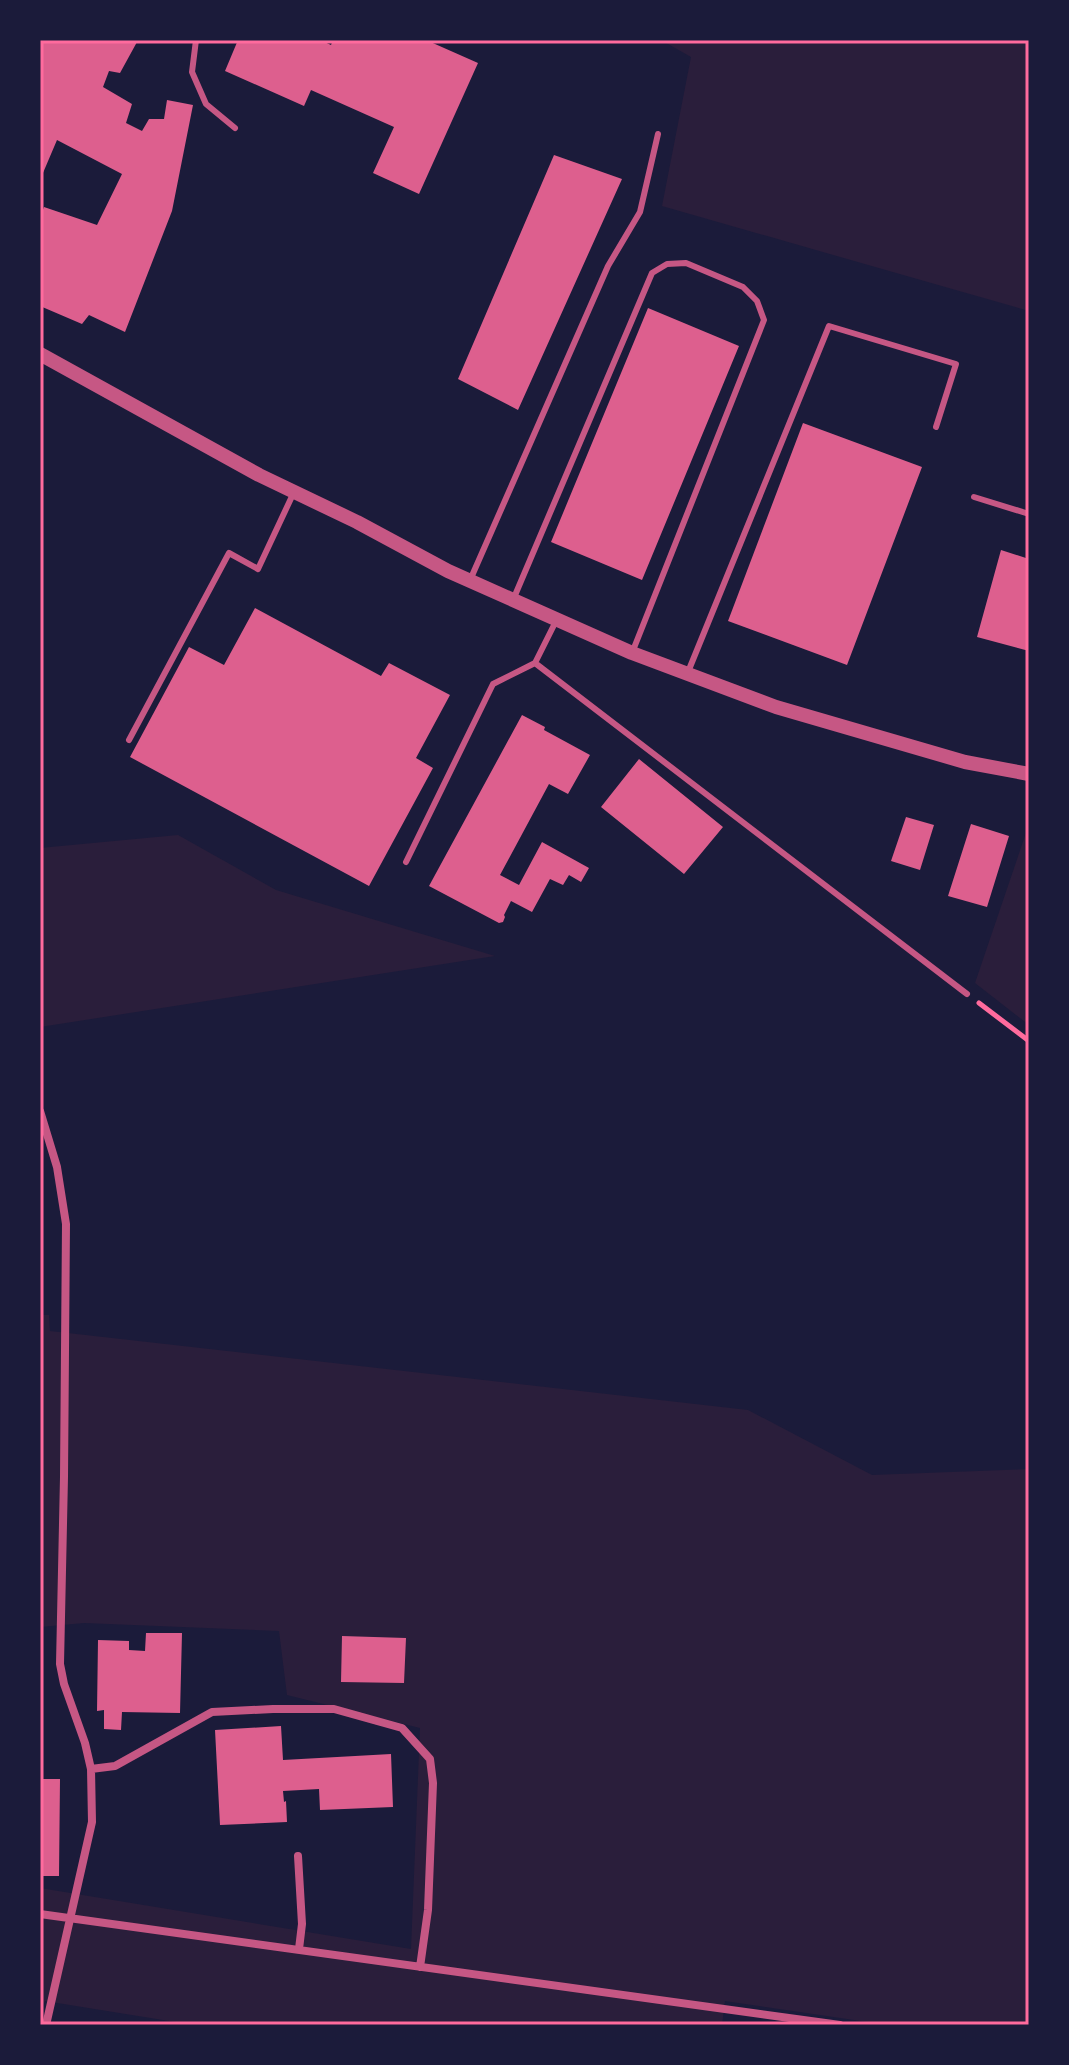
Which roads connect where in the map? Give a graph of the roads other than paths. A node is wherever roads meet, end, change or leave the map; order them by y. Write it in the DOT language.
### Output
graph roads {
  1 [pos="196,40"];
  2 [pos="235,128"];
  3 [pos="658,134"];
  4 [pos="40,354"];
  5 [pos="936,427"];
  6 [pos="294,492"];
  7 [pos="974,497"];
  8 [pos="1029,514"];
  9 [pos="469,582"];
  10 [pos="512,601"];
  11 [pos="556,621"];
  12 [pos="632,653"];
  13 [pos="535,663"];
  14 [pos="687,675"];
  15 [pos="129,740"];
  16 [pos="1029,774"];
  17 [pos="406,862"];
  18 [pos="967,994"];
  19 [pos="40,1111"];
  20 [pos="91,1769"];
  21 [pos="298,1856"];
  22 [pos="40,1914"];
  23 [pos="71,1919"];
  24 [pos="299,1949"];
  25 [pos="420,1967"];
  26 [pos="46,2025"];
  27 [pos="840,2025"];
  1 -- 2 [label="lane"];
  3 -- 9 [label="lane"];
  4 -- 6 [label="street"];
  5 -- 14 [label="lane"];
  6 -- 9 [label="street"];
  6 -- 15 [label="lane"];
  7 -- 8 [label="lane"];
  9 -- 10 [label="street"];
  10 -- 11 [label="street"];
  10 -- 12 [label="lane"];
  11 -- 12 [label="street"];
  11 -- 13 [label="lane"];
  12 -- 14 [label="street"];
  13 -- 17 [label="lane"];
  13 -- 18 [label="lane"];
  14 -- 16 [label="street"];
  19 -- 20 [label="street"];
  20 -- 23 [label="street"];
  20 -- 25 [label="street"];
  21 -- 24 [label="street"];
  22 -- 23 [label="street"];
  23 -- 24 [label="street"];
  23 -- 26 [label="street"];
  24 -- 25 [label="street"];
  25 -- 27 [label="street"];
}
